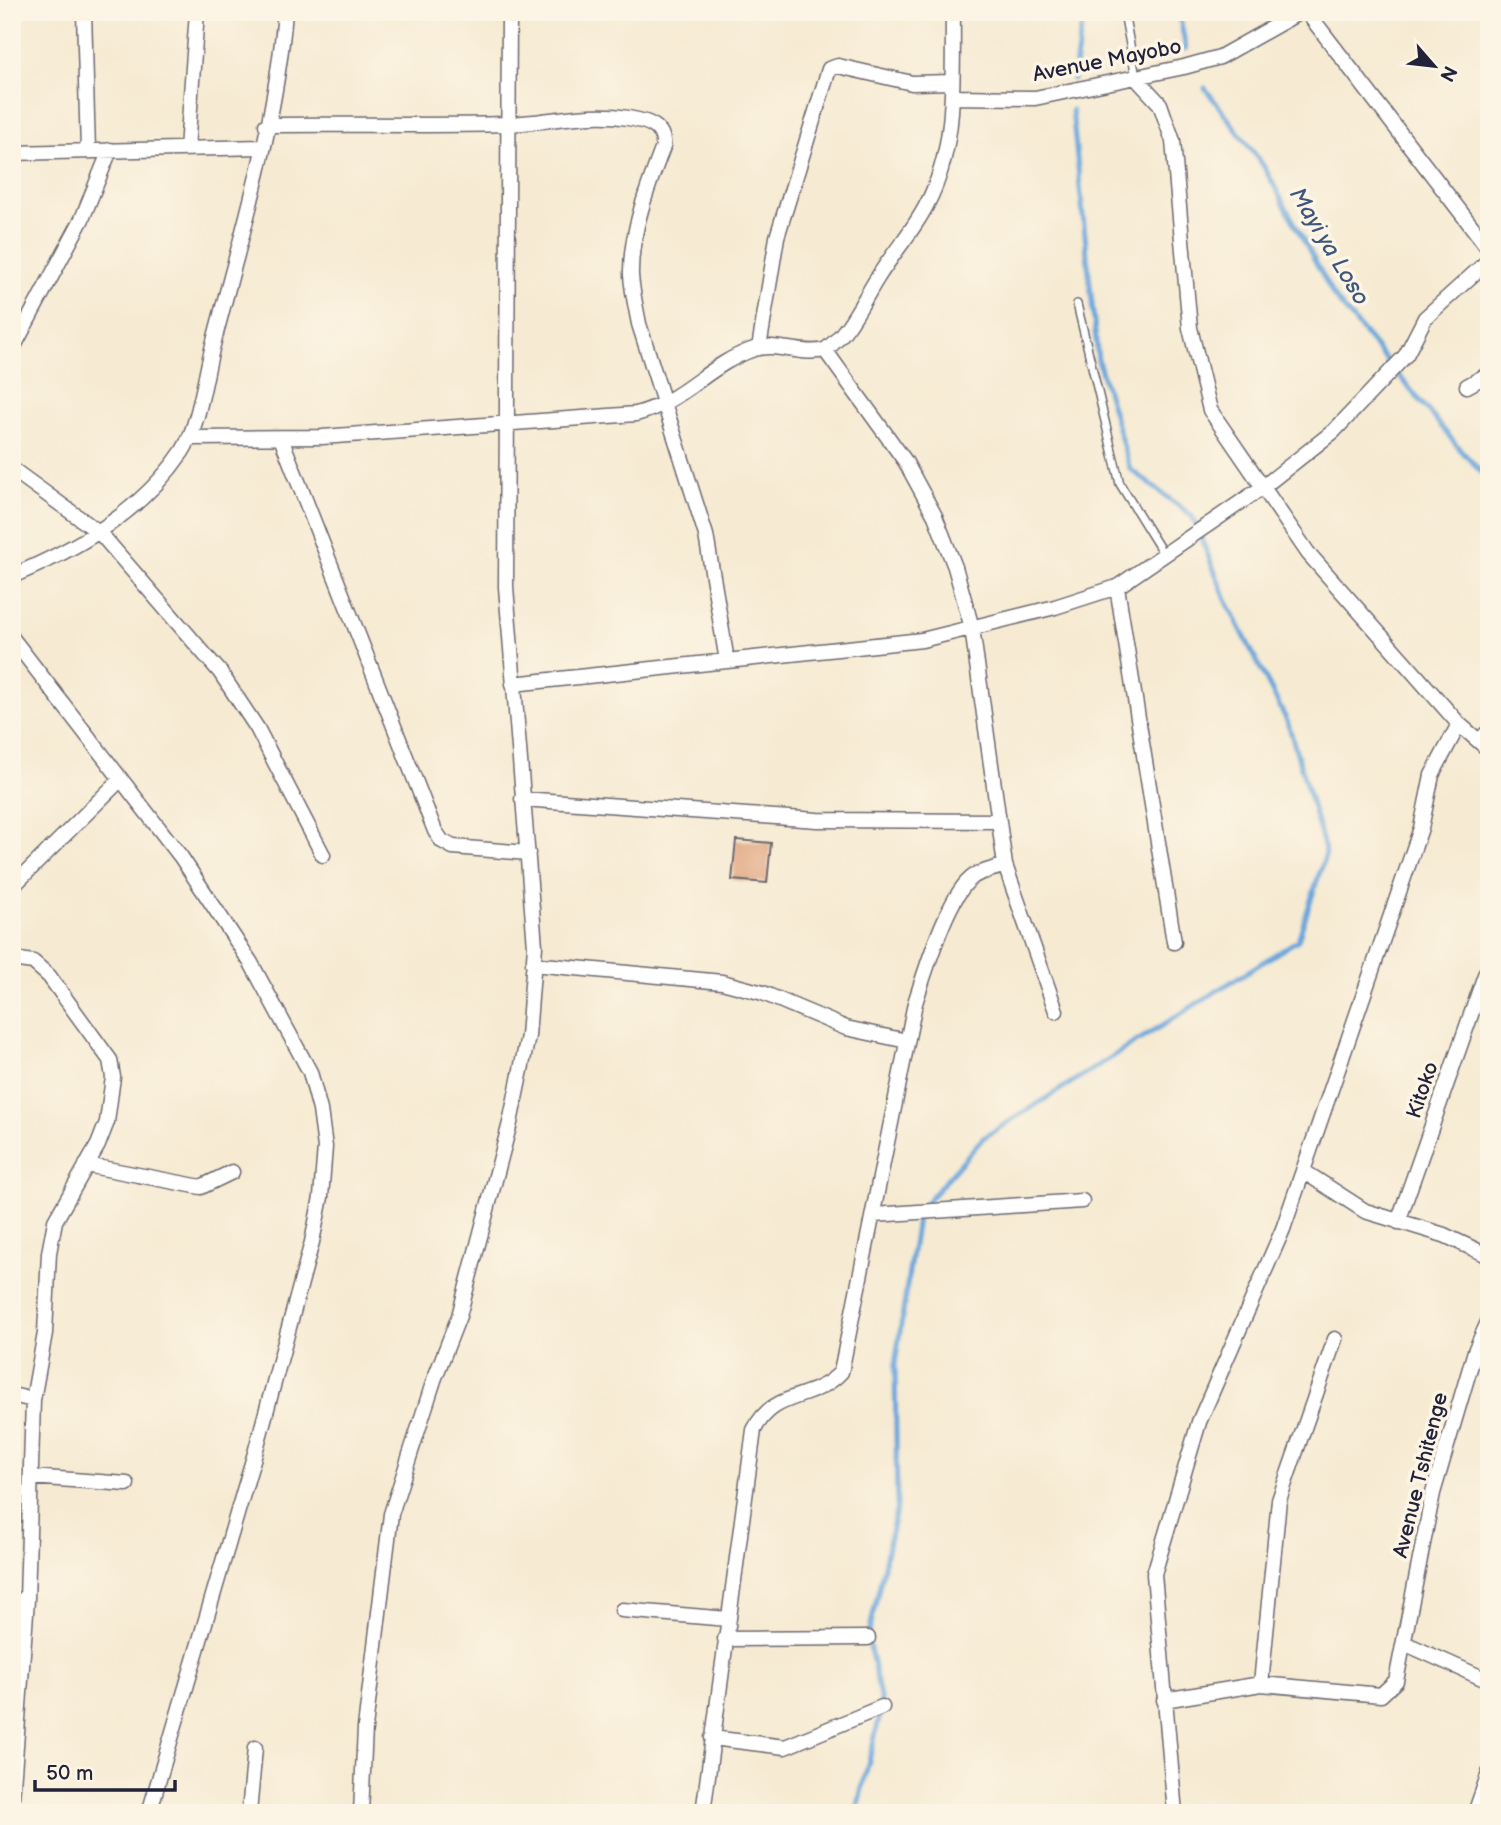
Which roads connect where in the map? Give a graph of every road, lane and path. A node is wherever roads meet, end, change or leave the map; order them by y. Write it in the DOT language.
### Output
graph roads {
  1 [pos="84,12"];
  2 [pos="197,12"];
  3 [pos="285,12"];
  4 [pos="509,12"];
  5 [pos="953,12"];
  6 [pos="1124,12"];
  7 [pos="1300,12"];
  8 [pos="1307,12"];
  9 [pos="1136,78"];
  10 [pos="952,82"];
  11 [pos="952,97"];
  12 [pos="509,124"];
  13 [pos="267,125"];
  14 [pos="262,147"];
  15 [pos="187,149"];
  16 [pos="110,150"];
  17 [pos="88,151"];
  18 [pos="12,153"];
  19 [pos="1489,250"];
  20 [pos="1489,260"];
  21 [pos="1077,304"];
  22 [pos="759,348"];
  23 [pos="12,350"];
  24 [pos="825,350"];
  25 [pos="1489,374"];
  26 [pos="1467,386"];
  27 [pos="666,403"];
  28 [pos="507,423"];
  29 [pos="189,438"];
  30 [pos="281,438"];
  31 [pos="12,469"];
  32 [pos="1263,487"];
  33 [pos="100,533"];
  34 [pos="1164,556"];
  35 [pos="12,576"];
  36 [pos="1117,587"];
  37 [pos="972,628"];
  38 [pos="12,638"];
  39 [pos="727,661"];
  40 [pos="513,684"];
  41 [pos="1459,724"];
  42 [pos="1489,726"];
  43 [pos="1476,739"];
  44 [pos="1489,750"];
  45 [pos="121,779"];
  46 [pos="522,799"];
  47 [pos="998,821"];
  48 [pos="528,853"];
  49 [pos="323,855"];
  50 [pos="1004,865"];
  51 [pos="12,887"];
  52 [pos="1174,942"];
  53 [pos="12,959"];
  54 [pos="533,964"];
  55 [pos="1486,972"];
  56 [pos="1056,1011"];
  57 [pos="907,1041"];
  58 [pos="86,1166"];
  59 [pos="232,1171"];
  60 [pos="1303,1171"];
  61 [pos="1082,1201"];
  62 [pos="874,1215"];
  63 [pos="1398,1222"];
  64 [pos="1489,1256"];
  65 [pos="1489,1320"];
  66 [pos="1335,1339"];
  67 [pos="12,1395"];
  68 [pos="33,1400"];
  69 [pos="30,1477"];
  70 [pos="127,1484"];
  71 [pos="20,1600"];
  72 [pos="622,1610"];
  73 [pos="728,1619"];
  74 [pos="867,1638"];
  75 [pos="725,1639"];
  76 [pos="1404,1643"];
  77 [pos="1489,1681"];
  78 [pos="1261,1684"];
  79 [pos="1164,1700"];
  80 [pos="882,1707"];
  81 [pos="712,1738"];
  82 [pos="255,1748"];
  83 [pos="1489,1773"];
  84 [pos="12,1799"];
  85 [pos="149,1813"];
  86 [pos="249,1813"];
  87 [pos="361,1813"];
  88 [pos="703,1813"];
  89 [pos="1175,1813"];
  90 [pos="1475,1813"];
  1 -- 17 [label="street"];
  2 -- 15 [label="street"];
  3 -- 13 [label="street"];
  4 -- 12 [label="street"];
  5 -- 10 [label="street"];
  6 -- 9 [label="lane"];
  7 -- 9 [label="street, Avenue Mayobo"];
  8 -- 19 [label="street"];
  9 -- 11 [label="street, Avenue Mayobo"];
  9 -- 32 [label="street"];
  10 -- 11 [label="street"];
  10 -- 22 [label="street"];
  11 -- 24 [label="street"];
  12 -- 13 [label="street"];
  12 -- 27 [label="street"];
  12 -- 28 [label="street"];
  13 -- 14 [label="street"];
  14 -- 15 [label="street"];
  14 -- 29 [label="street"];
  15 -- 16 [label="street"];
  16 -- 17 [label="street"];
  16 -- 23 [label="street"];
  17 -- 18 [label="street"];
  20 -- 32 [label="street"];
  21 -- 34 [label="lane"];
  22 -- 24 [label="street"];
  22 -- 27 [label="street"];
  24 -- 37 [label="street"];
  25 -- 26 [label="street"];
  27 -- 28 [label="street"];
  27 -- 39 [label="street"];
  28 -- 30 [label="street"];
  28 -- 40 [label="street"];
  29 -- 30 [label="street"];
  29 -- 33 [label="street"];
  30 -- 48 [label="street"];
  31 -- 33 [label="street"];
  32 -- 34 [label="street"];
  32 -- 41 [label="street"];
  33 -- 35 [label="street"];
  33 -- 49 [label="street"];
  34 -- 36 [label="street"];
  36 -- 37 [label="street"];
  36 -- 52 [label="street"];
  37 -- 39 [label="street"];
  37 -- 47 [label="street"];
  38 -- 45 [label="street"];
  39 -- 40 [label="street"];
  40 -- 46 [label="street"];
  41 -- 43 [label="street"];
  41 -- 60 [label="street"];
  42 -- 43 [label="lane"];
  43 -- 44 [label="street"];
  45 -- 51 [label="street"];
  45 -- 85 [label="street"];
  46 -- 47 [label="street"];
  46 -- 48 [label="street"];
  47 -- 50 [label="street"];
  48 -- 54 [label="street"];
  50 -- 56 [label="street"];
  50 -- 57 [label="street"];
  53 -- 58 [label="street"];
  54 -- 57 [label="street"];
  54 -- 87 [label="street"];
  55 -- 63 [label="street, Kitoko"];
  57 -- 62 [label="street"];
  58 -- 59 [label="street"];
  58 -- 68 [label="street"];
  60 -- 63 [label="street"];
  60 -- 79 [label="street"];
  61 -- 62 [label="street"];
  62 -- 73 [label="street"];
  63 -- 64 [label="street"];
  65 -- 76 [label="street, Avenue Tshitenge"];
  66 -- 78 [label="street"];
  67 -- 68 [label="street"];
  68 -- 69 [label="street"];
  69 -- 70 [label="street"];
  69 -- 71 [label="street"];
  71 -- 84 [label="street"];
  72 -- 73 [label="street"];
  73 -- 75 [label="street"];
  74 -- 75 [label="street"];
  75 -- 81 [label="street"];
  76 -- 77 [label="street"];
  76 -- 78 [label="street, Avenue Tshitenge"];
  78 -- 79 [label="street"];
  79 -- 89 [label="street"];
  80 -- 81 [label="street"];
  81 -- 88 [label="street"];
  82 -- 86 [label="street"];
  83 -- 90 [label="street"];
}
